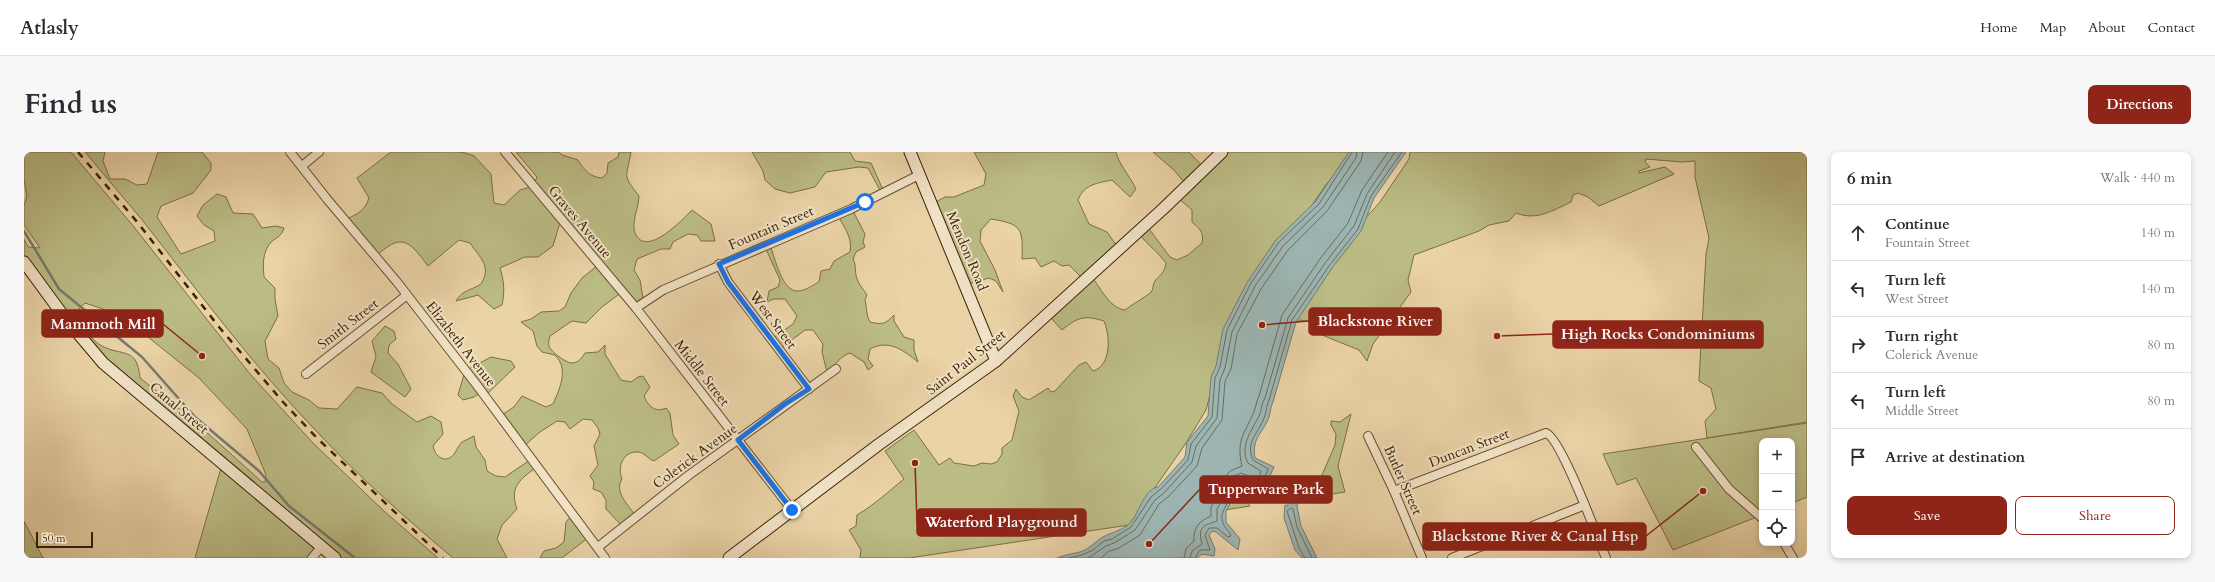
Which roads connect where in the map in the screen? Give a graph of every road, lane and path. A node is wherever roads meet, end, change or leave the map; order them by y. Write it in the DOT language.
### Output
graph roads {
  1 [pos="290,152"];
  2 [pos="319,152"];
  3 [pos="505,152"];
  4 [pos="910,152"];
  5 [pos="1222,152"];
  6 [pos="302,166"];
  7 [pos="919,175"];
  8 [pos="24,262"];
  9 [pos="719,264"];
  10 [pos="407,295"];
  11 [pos="636,308"];
  12 [pos="996,361"];
  13 [pos="836,369"];
  14 [pos="306,374"];
  15 [pos="809,389"];
  16 [pos="1368,436"];
  17 [pos="738,440"];
  18 [pos="1696,447"];
  19 [pos="1394,491"];
  20 [pos="1585,505"];
  21 [pos="792,510"];
  22 [pos="1759,515"];
  23 [pos="322,546"];
  24 [pos="1786,546"];
  25 [pos="598,547"];
  26 [pos="312,558"];
  27 [pos="335,558"];
  28 [pos="605,558"];
  29 [pos="729,558"];
  30 [pos="1422,558"];
  31 [pos="1452,558"];
  32 [pos="1606,558"];
  33 [pos="1792,558"];
  1 -- 6 [label="street, Elizabeth Avenue"];
  2 -- 6 [label="street"];
  3 -- 11 [label="street, Graves Avenue"];
  4 -- 7 [label="street, Mendon Road"];
  5 -- 12 [label="street, Saint Paul Street"];
  6 -- 10 [label="street, Elizabeth Avenue"];
  7 -- 9 [label="street, Fountain Street"];
  7 -- 12 [label="street, Mendon Road"];
  8 -- 23 [label="street, Canal Street"];
  9 -- 11 [label="street, Fountain Street"];
  9 -- 15 [label="street, West Street"];
  10 -- 14 [label="street, Smith Street"];
  10 -- 25 [label="street, Elizabeth Avenue"];
  11 -- 17 [label="street, Middle Street"];
  12 -- 21 [label="street, Saint Paul Street"];
  13 -- 15 [label="street, Colerick Avenue"];
  15 -- 17 [label="street, Colerick Avenue"];
  16 -- 19 [label="street, Butler Street"];
  17 -- 21 [label="street, Middle Street"];
  17 -- 25 [label="street, Colerick Avenue"];
  18 -- 22 [label="street"];
  19 -- 20 [label="street, Duncan Street"];
  19 -- 30 [label="street, Butler Street"];
  20 -- 31 [label="street"];
  20 -- 32 [label="street"];
  21 -- 29 [label="street, Saint Paul Street"];
  23 -- 26 [label="street"];
  23 -- 27 [label="street, Canal Street"];
  24 -- 33 [label="street"];
  25 -- 28 [label="street, Elizabeth Avenue"];
}
